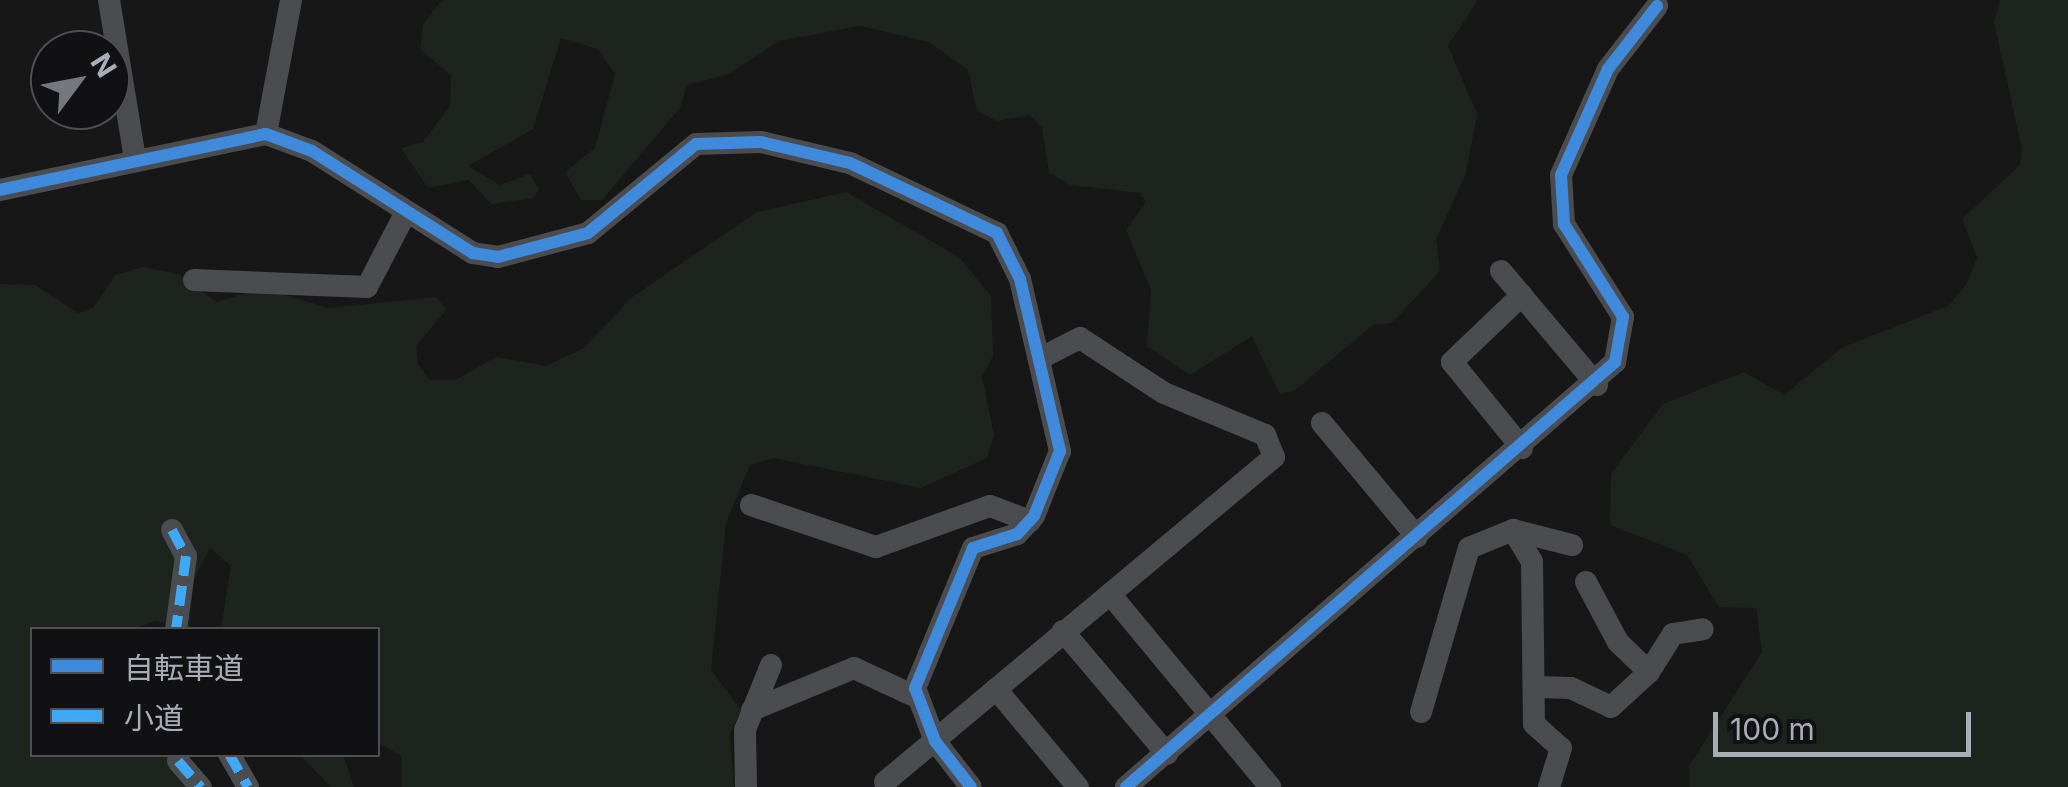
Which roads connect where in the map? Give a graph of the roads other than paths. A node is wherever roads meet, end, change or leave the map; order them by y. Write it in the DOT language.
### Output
graph roads {
  1 [pos="109,0"];
  2 [pos="291,0"];
  3 [pos="1658,6"];
  4 [pos="266,134"];
  5 [pos="135,158"];
  6 [pos="0,189"];
  7 [pos="406,212"];
  8 [pos="1501,271"];
  9 [pos="194,280"];
  10 [pos="1522,295"];
  11 [pos="1041,358"];
  12 [pos="1596,384"];
  13 [pos="1322,423"];
  14 [pos="1522,448"];
  15 [pos="751,505"];
  16 [pos="1030,521"];
  17 [pos="172,530"];
  18 [pos="1513,530"];
  19 [pos="1417,537"];
  20 [pos="1572,545"];
  21 [pos="1586,582"];
  22 [pos="1110,594"];
  23 [pos="176,627"];
  24 [pos="1703,629"];
  25 [pos="1063,631"];
  26 [pos="771,666"];
  27 [pos="1649,672"];
  28 [pos="1539,688"];
  29 [pos="996,689"];
  30 [pos="914,696"];
  31 [pos="752,710"];
  32 [pos="1421,712"];
  33 [pos="1213,718"];
  34 [pos="935,740"];
  35 [pos="1167,754"];
  36 [pos="231,757"];
  37 [pos="178,761"];
  38 [pos="885,782"];
  39 [pos="201,787"];
  40 [pos="248,787"];
  41 [pos="746,787"];
  42 [pos="970,787"];
  43 [pos="1078,787"];
  44 [pos="1126,787"];
  45 [pos="1270,787"];
  46 [pos="1549,787"];
  1 -- 5 [label="street"];
  2 -- 4 [label="street"];
  3 -- 12 [label="street"];
  4 -- 5 [label="street"];
  4 -- 7 [label="street"];
  5 -- 6 [label="street"];
  7 -- 9 [label="street"];
  7 -- 11 [label="street"];
  8 -- 10 [label="street"];
  10 -- 12 [label="street"];
  10 -- 14 [label="street"];
  11 -- 16 [label="street"];
  11 -- 22 [label="street"];
  12 -- 14 [label="street"];
  13 -- 19 [label="street"];
  14 -- 19 [label="street"];
  15 -- 16 [label="street"];
  16 -- 30 [label="street"];
  17 -- 23 [label="street"];
  18 -- 20 [label="street"];
  18 -- 28 [label="street"];
  18 -- 32 [label="street"];
  19 -- 33 [label="street"];
  21 -- 27 [label="street"];
  22 -- 25 [label="street"];
  22 -- 33 [label="street"];
  24 -- 27 [label="street"];
  25 -- 29 [label="street"];
  25 -- 35 [label="street"];
  26 -- 31 [label="street"];
  27 -- 28 [label="street"];
  28 -- 46 [label="street"];
  29 -- 34 [label="street"];
  29 -- 43 [label="street"];
  30 -- 31 [label="street"];
  30 -- 34 [label="street"];
  31 -- 41 [label="street"];
  33 -- 35 [label="street"];
  33 -- 45 [label="street"];
  34 -- 38 [label="street"];
  34 -- 42 [label="street"];
  35 -- 44 [label="street"];
  36 -- 40 [label="street"];
  37 -- 39 [label="street"];
}
